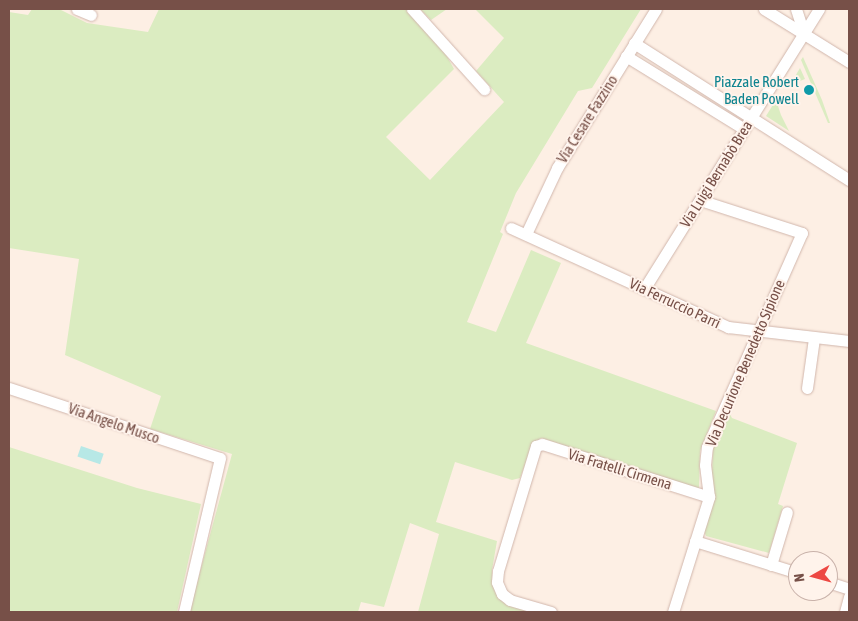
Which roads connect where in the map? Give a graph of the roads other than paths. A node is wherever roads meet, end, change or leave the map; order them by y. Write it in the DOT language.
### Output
graph roads {
  1 [pos="77,9"];
  2 [pos="412,9"];
  3 [pos="656,9"];
  4 [pos="764,9"];
  5 [pos="788,9"];
  6 [pos="796,9"];
  7 [pos="819,9"];
  8 [pos="90,15"];
  9 [pos="802,30"];
  10 [pos="634,43"];
  11 [pos="626,56"];
  12 [pos="849,62"];
  13 [pos="484,89"];
  14 [pos="751,117"];
  15 [pos="744,129"];
  16 [pos="849,180"];
  17 [pos="700,200"];
  18 [pos="511,228"];
  19 [pos="526,234"];
  20 [pos="644,289"];
  21 [pos="756,333"];
  22 [pos="814,338"];
  23 [pos="849,342"];
  24 [pos="9,388"];
  25 [pos="807,388"];
  26 [pos="709,497"];
  27 [pos="787,512"];
  28 [pos="695,541"];
  29 [pos="771,565"];
  30 [pos="788,570"];
  31 [pos="849,597"];
  32 [pos="184,612"];
  33 [pos="551,612"];
  34 [pos="673,612"];
  35 [pos="845,612"];
  1 -- 8 [label="street"];
  2 -- 13 [label="street"];
  3 -- 10 [label="street, Via Cesare Fazzino"];
  4 -- 9 [label="street"];
  5 -- 9 [label="street"];
  6 -- 9 [label="street"];
  7 -- 9 [label="street, Via Luigi Bernabò Brea"];
  9 -- 12 [label="street"];
  9 -- 14 [label="street, Via Luigi Bernabò Brea"];
  10 -- 11 [label="street, Via Cesare Fazzino"];
  10 -- 14 [label="street"];
  11 -- 15 [label="street"];
  11 -- 19 [label="street, Via Cesare Fazzino"];
  14 -- 15 [label="street, Via Luigi Bernabò Brea"];
  14 -- 16 [label="street"];
  15 -- 17 [label="street, Via Luigi Bernabò Brea"];
  17 -- 20 [label="street, Via Luigi Bernabò Brea"];
  17 -- 21 [label="street, Via Decurione Benedetto Sipione"];
  18 -- 19 [label="street, Via Ferruccio Parri"];
  19 -- 20 [label="street, Via Ferruccio Parri"];
  20 -- 21 [label="street, Via Ferruccio Parri"];
  21 -- 22 [label="street, Via Ferruccio Parri"];
  21 -- 26 [label="street, Via Decurione Benedetto Sipione"];
  22 -- 23 [label="street, Via Ferruccio Parri"];
  22 -- 25 [label="street"];
  24 -- 32 [label="street, Via Angelo Musco"];
  26 -- 28 [label="street"];
  26 -- 33 [label="street, Via Fratelli Cirmena"];
  27 -- 29 [label="street"];
  28 -- 29 [label="street"];
  28 -- 34 [label="street"];
  29 -- 30 [label="street"];
  31 -- 35 [label="street"];
}
